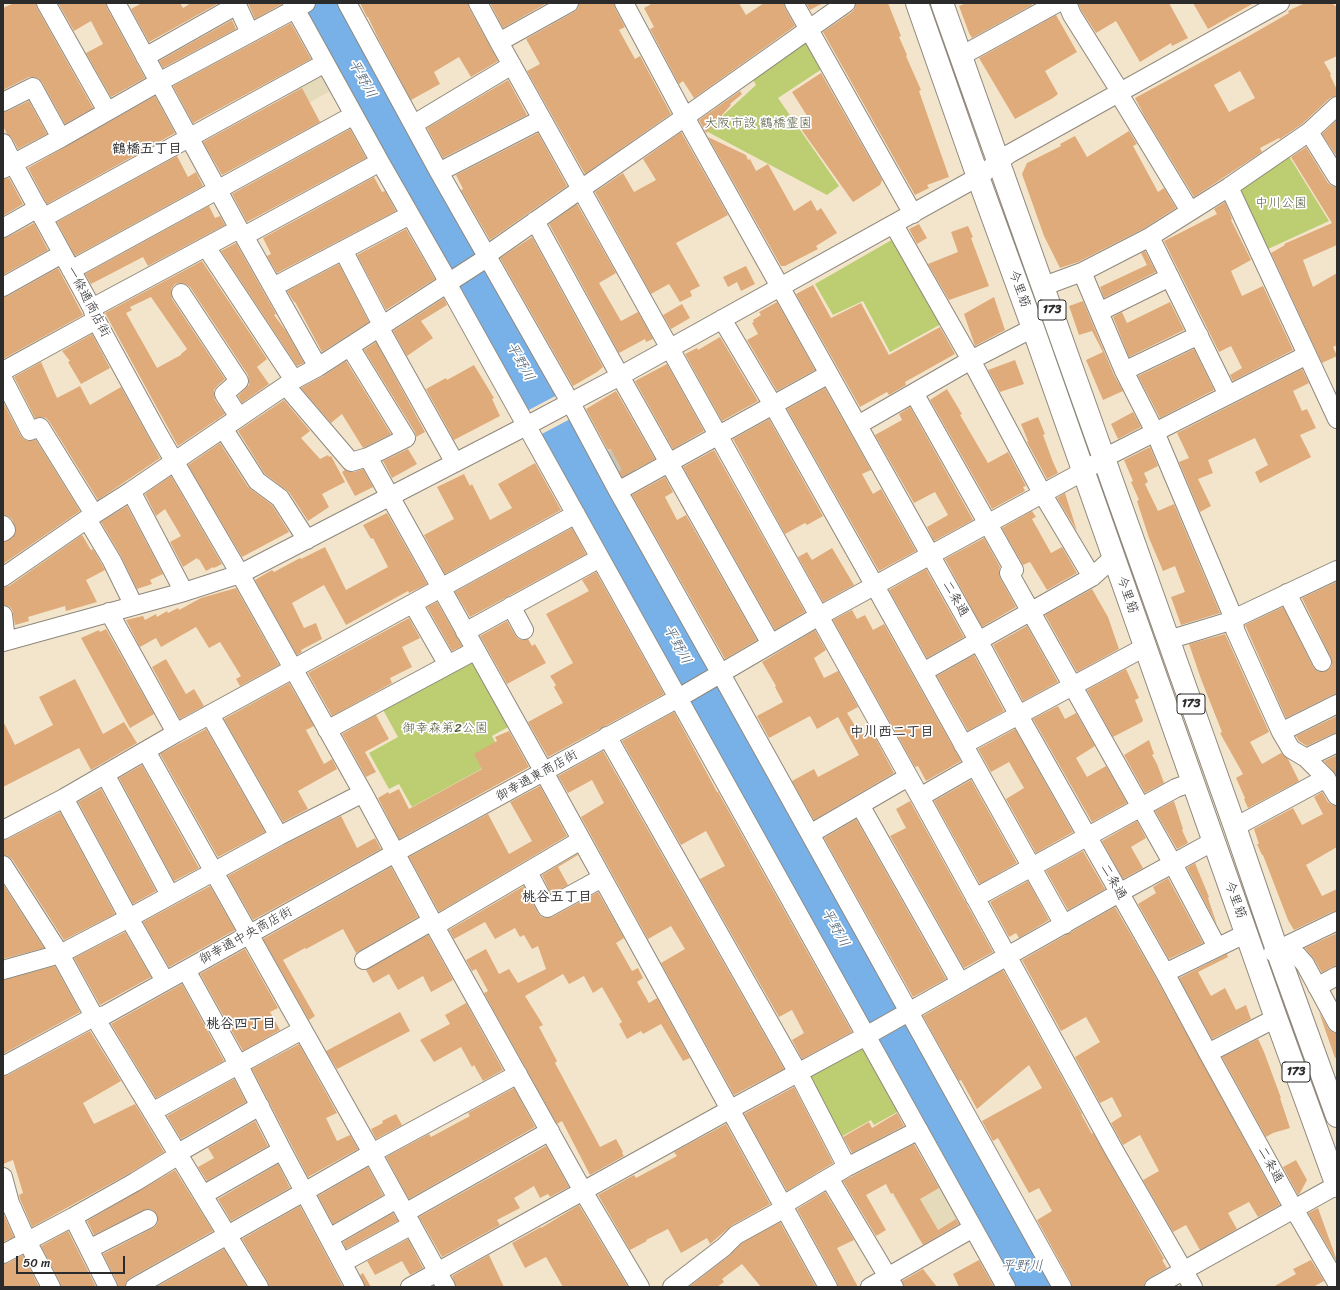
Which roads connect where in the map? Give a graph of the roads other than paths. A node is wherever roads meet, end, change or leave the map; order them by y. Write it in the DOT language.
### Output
graph roads {
  1 [pos="46,3"];
  2 [pos="348,3"];
  3 [pos="569,3"];
  4 [pos="794,3"];
  5 [pos="846,3"];
  6 [pos="917,3"];
  7 [pos="942,3"];
  8 [pos="1057,3"];
  9 [pos="1067,3"];
  10 [pos="1280,3"];
  11 [pos="120,4"];
  12 [pos="298,5"];
  13 [pos="484,5"];
  14 [pos="629,5"];
  15 [pos="809,28"];
  16 [pos="250,33"];
  17 [pos="499,42"];
  18 [pos="961,56"];
  19 [pos="145,57"];
  20 [pos="325,63"];
  21 [pos="512,65"];
  22 [pos="159,82"];
  23 [pos="1120,93"];
  24 [pos="3,102"];
  25 [pos="1337,106"];
  26 [pos="107,111"];
  27 [pos="354,115"];
  28 [pos="685,117"];
  29 [pos="542,119"];
  30 [pos="414,124"];
  31 [pos="1309,132"];
  32 [pos="188,137"];
  33 [pos="61,138"];
  34 [pos="3,143"];
  35 [pos="380,162"];
  36 [pos="1000,162"];
  37 [pos="8,166"];
  38 [pos="439,172"];
  39 [pos="1337,177"];
  40 [pos="978,178"];
  41 [pos="1229,187"];
  42 [pos="217,189"];
  43 [pos="581,189"];
  44 [pos="1190,212"];
  45 [pos="40,213"];
  46 [pos="913,214"];
  47 [pos="410,215"];
  48 [pos="535,221"];
  49 [pos="894,225"];
  50 [pos="3,228"];
  51 [pos="242,233"];
  52 [pos="1150,237"];
  53 [pos="206,247"];
  54 [pos="343,250"];
  55 [pos="62,254"];
  56 [pos="486,257"];
  57 [pos="71,270"];
  58 [pos="1082,272"];
  59 [pos="1170,277"];
  60 [pos="450,281"];
  61 [pos="1044,286"];
  62 [pos="3,287"];
  63 [pos="273,287"];
  64 [pos="780,287"];
  65 [pos="180,293"];
  66 [pos="1099,312"];
  67 [pos="94,314"];
  68 [pos="722,319"];
  69 [pos="381,326"];
  70 [pos="1033,328"];
  71 [pos="1199,335"];
  72 [pos="350,347"];
  73 [pos="670,348"];
  74 [pos="1306,355"];
  75 [pos="971,360"];
  76 [pos="318,366"];
  77 [pos="3,371"];
  78 [pos="1124,371"];
  79 [pos="829,374"];
  80 [pos="620,376"];
  81 [pos="3,379"];
  82 [pos="290,383"];
  83 [pos="914,393"];
  84 [pos="1228,395"];
  85 [pos="1332,398"];
  86 [pos="569,404"];
  87 [pos="773,405"];
  88 [pos="239,417"];
  89 [pos="1337,420"];
  90 [pos="529,424"];
  91 [pos="858,425"];
  92 [pos="223,428"];
  93 [pos="1155,432"];
  94 [pos="718,435"];
  95 [pos="368,457"];
  96 [pos="1104,458"];
  97 [pos="175,461"];
  98 [pos="669,462"];
  99 [pos="455,463"];
  100 [pos="1084,471"];
  101 [pos="131,491"];
  102 [pos="618,491"];
  103 [pos="1042,493"];
  104 [pos="390,497"];
  105 [pos="576,514"];
  106 [pos="91,516"];
  107 [pos="988,524"];
  108 [pos="3,525"];
  109 [pos="3,532"];
  110 [pos="307,540"];
  111 [pos="930,556"];
  112 [pos="1114,557"];
  113 [pos="600,558"];
  114 [pos="1337,570"];
  115 [pos="240,574"];
  116 [pos="3,577"];
  117 [pos="1092,577"];
  118 [pos="875,586"];
  119 [pos="440,589"];
  120 [pos="184,592"];
  121 [pos="1288,593"];
  122 [pos="413,604"];
  123 [pos="134,606"];
  124 [pos="511,606"];
  125 [pos="1030,611"];
  126 [pos="109,612"];
  127 [pos="3,615"];
  128 [pos="819,616"];
  129 [pos="1234,619"];
  130 [pos="524,630"];
  131 [pos="465,632"];
  132 [pos="978,640"];
  133 [pos="1168,640"];
  134 [pos="5,641"];
  135 [pos="771,644"];
  136 [pos="1145,648"];
  137 [pos="476,650"];
  138 [pos="1322,662"];
  139 [pos="448,665"];
  140 [pos="293,670"];
  141 [pos="923,672"];
  142 [pos="720,675"];
  143 [pos="1072,686"];
  144 [pos="680,697"];
  145 [pos="1337,704"];
  146 [pos="1018,714"];
  147 [pos="210,715"];
  148 [pos="327,730"];
  149 [pos="1281,732"];
  150 [pos="176,733"];
  151 [pos="608,736"];
  152 [pos="1337,743"];
  153 [pos="963,745"];
  154 [pos="146,751"];
  155 [pos="1306,758"];
  156 [pos="974,766"];
  157 [pos="544,772"];
  158 [pos="105,774"];
  159 [pos="908,777"];
  160 [pos="1326,778"];
  161 [pos="1193,782"];
  162 [pos="363,793"];
  163 [pos="1337,796"];
  164 [pos="920,797"];
  165 [pos="64,798"];
  166 [pos="860,805"];
  167 [pos="1141,808"];
  168 [pos="1235,827"];
  169 [pos="3,830"];
  170 [pos="810,834"];
  171 [pos="279,836"];
  172 [pos="1088,837"];
  173 [pos="581,840"];
  174 [pos="1206,846"];
  175 [pos="395,853"];
  176 [pos="1173,864"];
  177 [pos="3,865"];
  178 [pos="1031,867"];
  179 [pos="214,871"];
  180 [pos="528,872"];
  181 [pos="602,878"];
  182 [pos="1119,893"];
  183 [pos="170,895"];
  184 [pos="975,898"];
  185 [pos="129,918"];
  186 [pos="1337,921"];
  187 [pos="433,923"];
  188 [pos="1064,925"];
  189 [pos="1247,933"];
  190 [pos="249,934"];
  191 [pos="1217,947"];
  192 [pos="1277,950"];
  193 [pos="60,954"];
  194 [pos="1007,956"];
  195 [pos="1256,959"];
  196 [pos="364,960"];
  197 [pos="3,970"];
  198 [pos="186,970"];
  199 [pos="1165,973"];
  200 [pos="1337,976"];
  201 [pos="165,981"];
  202 [pos="960,982"];
  203 [pos="1317,987"];
  204 [pos="907,1012"];
  205 [pos="96,1018"];
  206 [pos="1276,1018"];
  207 [pos="1337,1023"];
  208 [pos="302,1030"];
  209 [pos="868,1034"];
  210 [pos="1208,1053"];
  211 [pos="238,1064"];
  212 [pos="3,1066"];
  213 [pos="798,1072"];
  214 [pos="518,1074"];
  215 [pos="260,1106"];
  216 [pos="729,1110"];
  217 [pos="152,1112"];
  218 [pos="1337,1116"];
  219 [pos="919,1130"];
  220 [pos="550,1131"];
  221 [pos="282,1150"];
  222 [pos="178,1153"];
  223 [pos="372,1153"];
  224 [pos="847,1168"];
  225 [pos="3,1177"];
  226 [pos="829,1178"];
  227 [pos="1337,1185"];
  228 [pos="583,1191"];
  229 [pos="304,1192"];
  230 [pos="203,1196"];
  231 [pos="784,1207"];
  232 [pos="1294,1209"];
  233 [pos="405,1212"];
  234 [pos="73,1217"];
  235 [pos="148,1219"];
  236 [pos="973,1228"];
  237 [pos="228,1235"];
  238 [pos="329,1238"];
  239 [pos="27,1241"];
  240 [pos="89,1249"];
  241 [pos="3,1254"];
  242 [pos="342,1263"];
  243 [pos="1184,1270"];
  244 [pos="442,1279"];
  245 [pos="891,1282"];
  246 [pos="1337,1283"];
  247 [pos="52,1287"];
  248 [pos="108,1287"];
  249 [pos="135,1287"];
  250 [pos="259,1287"];
  251 [pos="355,1287"];
  252 [pos="410,1287"];
  253 [pos="640,1287"];
  254 [pos="672,1287"];
  255 [pos="828,1287"];
  256 [pos="870,1287"];
  257 [pos="1006,1287"];
  258 [pos="1062,1287"];
  259 [pos="1154,1287"];
  260 [pos="1193,1287"];
  1 -- 26 [label="street"];
  2 -- 30 [label="street"];
  3 -- 17 [label="street"];
  4 -- 15 [label="street"];
  5 -- 15 [label="street"];
  6 -- 40 [label="main road, 今里筋 / 173"];
  7 -- 18 [label="main road, 今里筋 / 173"];
  8 -- 18 [label="street"];
  9 -- 23 [label="street"];
  10 -- 23 [label="street"];
  11 -- 19 [label="street"];
  12 -- 16 [label="street"];
  12 -- 20 [label="street"];
  13 -- 17 [label="street"];
  14 -- 28 [label="street, 二条通"];
  15 -- 28 [label="street"];
  15 -- 46 [label="street"];
  16 -- 19 [label="street"];
  16 -- 22 [label="street"];
  17 -- 21 [label="street"];
  18 -- 36 [label="main road, 今里筋 / 173"];
  19 -- 22 [label="street"];
  20 -- 27 [label="street"];
  20 -- 32 [label="street"];
  21 -- 29 [label="street"];
  21 -- 30 [label="street"];
  22 -- 26 [label="street"];
  22 -- 32 [label="street"];
  23 -- 36 [label="street"];
  23 -- 44 [label="street"];
  24 -- 33 [label="street"];
  25 -- 31 [label="street"];
  26 -- 33 [label="street"];
  27 -- 35 [label="street"];
  27 -- 42 [label="street"];
  28 -- 43 [label="street"];
  28 -- 64 [label="street, 二条通"];
  29 -- 38 [label="street"];
  29 -- 43 [label="street"];
  30 -- 38 [label="street"];
  31 -- 39 [label="street"];
  31 -- 41 [label="street"];
  32 -- 42 [label="street"];
  32 -- 45 [label="street"];
  33 -- 37 [label="street"];
  34 -- 37 [label="street, 一條通商店街"];
  35 -- 47 [label="street"];
  35 -- 51 [label="street"];
  36 -- 40 [label="street"];
  36 -- 61 [label="main road, 今里筋 / 173"];
  37 -- 45 [label="street, 一條通商店街"];
  38 -- 56 [label="street"];
  40 -- 46 [label="street"];
  40 -- 70 [label="main road, 今里筋 / 173"];
  41 -- 44 [label="street"];
  41 -- 74 [label="street"];
  42 -- 51 [label="street"];
  42 -- 57 [label="street"];
  43 -- 48 [label="street"];
  43 -- 73 [label="street"];
  44 -- 52 [label="street"];
  45 -- 50 [label="street"];
  45 -- 55 [label="street, 一條通商店街"];
  46 -- 49 [label="street"];
  47 -- 54 [label="street"];
  47 -- 60 [label="street"];
  48 -- 56 [label="street"];
  48 -- 80 [label="street"];
  49 -- 64 [label="street"];
  49 -- 75 [label="street"];
  51 -- 53 [label="street"];
  51 -- 63 [label="street"];
  52 -- 58 [label="street"];
  52 -- 59 [label="street"];
  53 -- 67 [label="street"];
  53 -- 82 [label="street"];
  54 -- 63 [label="street"];
  54 -- 69 [label="street"];
  55 -- 57 [label="street, 一條通商店街"];
  55 -- 62 [label="street"];
  56 -- 60 [label="street"];
  56 -- 86 [label="street"];
  57 -- 67 [label="street, 一條通商店街"];
  58 -- 61 [label="street"];
  58 -- 66 [label="street"];
  59 -- 66 [label="street"];
  59 -- 71 [label="street"];
  60 -- 69 [label="street"];
  60 -- 90 [label="street"];
  61 -- 96 [label="main road, 今里筋 / 173"];
  63 -- 76 [label="street"];
  64 -- 68 [label="street"];
  64 -- 79 [label="street, 二条通"];
  65 -- 88 [label="street"];
  66 -- 78 [label="street"];
  67 -- 77 [label="street"];
  67 -- 97 [label="street, 一條通商店街"];
  68 -- 73 [label="street"];
  68 -- 87 [label="street"];
  69 -- 72 [label="street"];
  69 -- 99 [label="street"];
  70 -- 75 [label="street"];
  70 -- 100 [label="main road, 今里筋 / 173"];
  71 -- 78 [label="street"];
  71 -- 84 [label="street"];
  72 -- 76 [label="street"];
  72 -- 95 [label="street"];
  73 -- 80 [label="street"];
  73 -- 94 [label="street"];
  74 -- 84 [label="street, 御幸通東商店街"];
  74 -- 85 [label="street"];
  75 -- 83 [label="street"];
  75 -- 103 [label="street"];
  76 -- 82 [label="street"];
  78 -- 93 [label="street"];
  79 -- 87 [label="street"];
  79 -- 91 [label="street, 二条通"];
  80 -- 86 [label="street"];
  80 -- 98 [label="street"];
  81 -- 106 [label="street"];
  82 -- 88 [label="street"];
  82 -- 95 [label="street"];
  83 -- 91 [label="street"];
  83 -- 107 [label="street"];
  84 -- 93 [label="street, 御幸通東商店街"];
  85 -- 89 [label="street"];
  86 -- 90 [label="street"];
  86 -- 102 [label="street"];
  87 -- 94 [label="street"];
  87 -- 118 [label="street"];
  88 -- 92 [label="street"];
  90 -- 99 [label="street"];
  90 -- 105 [label="street"];
  91 -- 111 [label="street, 二条通"];
  92 -- 97 [label="street"];
  92 -- 110 [label="street"];
  93 -- 96 [label="street, 御幸通東商店街"];
  93 -- 129 [label="street"];
  94 -- 98 [label="street"];
  94 -- 128 [label="street"];
  95 -- 104 [label="street"];
  96 -- 100 [label="street, 御幸通東商店街"];
  96 -- 133 [label="main road, 今里筋 / 173"];
  97 -- 101 [label="street"];
  97 -- 115 [label="street, 一條通商店街"];
  98 -- 102 [label="street"];
  98 -- 135 [label="street"];
  99 -- 104 [label="street"];
  100 -- 103 [label="street, 御幸通東商店街"];
  100 -- 112 [label="main road, 今里筋 / 173"];
  101 -- 106 [label="street"];
  101 -- 120 [label="street"];
  102 -- 142 [label="street"];
  103 -- 107 [label="street, 御幸通東商店街"];
  103 -- 117 [label="street"];
  104 -- 110 [label="street"];
  104 -- 119 [label="street"];
  105 -- 113 [label="street"];
  105 -- 119 [label="street"];
  106 -- 116 [label="street"];
  106 -- 123 [label="street"];
  107 -- 111 [label="street, 御幸通東商店街"];
  107 -- 125 [label="street"];
  108 -- 109 [label="street"];
  110 -- 115 [label="street"];
  111 -- 118 [label="street, 御幸通東商店街"];
  111 -- 132 [label="street, 二条通"];
  112 -- 117 [label="street"];
  112 -- 136 [label="main road, 今里筋 / 173"];
  113 -- 124 [label="street"];
  113 -- 144 [label="street"];
  114 -- 121 [label="street"];
  115 -- 120 [label="street"];
  115 -- 140 [label="street, 一條通商店街"];
  117 -- 125 [label="street"];
  118 -- 128 [label="street, 御幸通東商店街"];
  118 -- 141 [label="street"];
  119 -- 122 [label="street"];
  119 -- 131 [label="street"];
  120 -- 123 [label="street"];
  121 -- 129 [label="street"];
  121 -- 138 [label="street"];
  122 -- 139 [label="street"];
  122 -- 140 [label="street"];
  123 -- 126 [label="street"];
  124 -- 130 [label="street"];
  124 -- 131 [label="street"];
  125 -- 132 [label="street"];
  125 -- 143 [label="street"];
  126 -- 134 [label="street"];
  126 -- 150 [label="street"];
  127 -- 134 [label="street"];
  128 -- 135 [label="street, 御幸通東商店街"];
  128 -- 159 [label="street"];
  129 -- 133 [label="street"];
  129 -- 149 [label="street"];
  131 -- 137 [label="street"];
  132 -- 141 [label="street"];
  132 -- 146 [label="street, 二条通"];
  133 -- 168 [label="main road, 今里筋 / 173"];
  135 -- 142 [label="street, 御幸通東商店街"];
  136 -- 143 [label="street"];
  136 -- 161 [label="main road, 今里筋 / 173"];
  137 -- 139 [label="street"];
  137 -- 157 [label="street"];
  139 -- 148 [label="street"];
  140 -- 147 [label="street"];
  140 -- 148 [label="street, 一條通商店街"];
  141 -- 153 [label="street"];
  142 -- 144 [label="street, 御幸通東商店街"];
  142 -- 170 [label="street"];
  143 -- 146 [label="street"];
  143 -- 167 [label="street"];
  144 -- 151 [label="street, 御幸通東商店街"];
  144 -- 209 [label="street"];
  145 -- 149 [label="street"];
  146 -- 153 [label="street"];
  146 -- 172 [label="street, 二条通"];
  147 -- 150 [label="street"];
  147 -- 171 [label="street"];
  148 -- 162 [label="street, 一條通商店街"];
  149 -- 155 [label="street"];
  150 -- 154 [label="street"];
  151 -- 157 [label="street, 御幸通東商店街"];
  151 -- 213 [label="street"];
  152 -- 155 [label="street"];
  153 -- 156 [label="street"];
  154 -- 158 [label="street"];
  154 -- 179 [label="street"];
  155 -- 160 [label="street"];
  156 -- 164 [label="street"];
  156 -- 178 [label="street"];
  157 -- 173 [label="street"];
  157 -- 175 [label="street, 御幸通東商店街"];
  158 -- 165 [label="street"];
  158 -- 183 [label="street"];
  159 -- 164 [label="street"];
  159 -- 166 [label="street"];
  160 -- 163 [label="street"];
  160 -- 168 [label="street"];
  161 -- 167 [label="street"];
  161 -- 174 [label="main road, 今里筋 / 173"];
  162 -- 171 [label="street"];
  162 -- 175 [label="street, 一條通商店街"];
  164 -- 184 [label="street"];
  165 -- 169 [label="street"];
  165 -- 185 [label="street"];
  166 -- 170 [label="street"];
  166 -- 202 [label="street"];
  167 -- 172 [label="street"];
  167 -- 176 [label="street"];
  168 -- 192 [label="main road, 今里筋 / 173"];
  170 -- 204 [label="street"];
  171 -- 179 [label="street"];
  172 -- 178 [label="street"];
  172 -- 182 [label="street, 二条通"];
  173 -- 180 [label="street"];
  173 -- 181 [label="street"];
  174 -- 176 [label="street"];
  174 -- 189 [label="main road, 今里筋 / 173"];
  175 -- 187 [label="street, 一條通商店街"];
  175 -- 190 [label="street, 御幸通中央商店街"];
  176 -- 182 [label="street"];
  176 -- 191 [label="street"];
  177 -- 193 [label="street"];
  178 -- 184 [label="street"];
  178 -- 188 [label="street"];
  179 -- 183 [label="street"];
  179 -- 190 [label="street"];
  180 -- 181 [label="street"];
  180 -- 187 [label="street"];
  181 -- 216 [label="street"];
  182 -- 188 [label="street"];
  182 -- 199 [label="street, 二条通"];
  183 -- 185 [label="street"];
  184 -- 194 [label="street"];
  185 -- 193 [label="street"];
  185 -- 201 [label="street"];
  186 -- 192 [label="street"];
  187 -- 196 [label="street"];
  187 -- 214 [label="street, 一條通商店街"];
  188 -- 194 [label="street"];
  189 -- 191 [label="street"];
  189 -- 195 [label="main road, 今里筋 / 173"];
  190 -- 198 [label="street, 御幸通中央商店街"];
  190 -- 208 [label="street"];
  191 -- 199 [label="street"];
  192 -- 195 [label="street"];
  192 -- 203 [label="street"];
  192 -- 218 [label="main road, 今里筋 / 173"];
  193 -- 197 [label="street"];
  193 -- 205 [label="street"];
  194 -- 202 [label="street"];
  194 -- 243 [label="street"];
  195 -- 206 [label="main road, 今里筋 / 173"];
  198 -- 201 [label="street, 御幸通中央商店街"];
  198 -- 211 [label="street"];
  199 -- 210 [label="street, 二条通"];
  200 -- 203 [label="street"];
  201 -- 205 [label="street, 御幸通中央商店街"];
  202 -- 204 [label="street"];
  203 -- 207 [label="street"];
  204 -- 209 [label="street"];
  204 -- 258 [label="street"];
  205 -- 212 [label="street, 御幸通中央商店街"];
  205 -- 217 [label="street"];
  206 -- 210 [label="street"];
  206 -- 227 [label="main road, 今里筋 / 173"];
  208 -- 211 [label="street"];
  208 -- 223 [label="street"];
  209 -- 213 [label="street"];
  209 -- 219 [label="street"];
  210 -- 232 [label="street, 二条通"];
  211 -- 215 [label="street"];
  211 -- 217 [label="street"];
  213 -- 216 [label="street"];
  213 -- 224 [label="street"];
  214 -- 220 [label="street, 一條通商店街"];
  214 -- 223 [label="street"];
  215 -- 221 [label="street"];
  215 -- 222 [label="street"];
  216 -- 228 [label="street"];
  216 -- 231 [label="street"];
  217 -- 222 [label="street"];
  219 -- 224 [label="street"];
  219 -- 236 [label="street"];
  220 -- 228 [label="street, 一條通商店街"];
  220 -- 233 [label="street"];
  221 -- 229 [label="street"];
  221 -- 230 [label="street"];
  222 -- 230 [label="street"];
  222 -- 234 [label="street"];
  223 -- 229 [label="street"];
  223 -- 233 [label="street"];
  224 -- 226 [label="street"];
  225 -- 239 [label="street"];
  226 -- 231 [label="street"];
  226 -- 245 [label="street"];
  227 -- 232 [label="street"];
  228 -- 244 [label="street"];
  228 -- 253 [label="street, 一條通商店街"];
  229 -- 237 [label="street"];
  229 -- 238 [label="street"];
  230 -- 237 [label="street"];
  231 -- 254 [label="street"];
  231 -- 255 [label="street"];
  232 -- 243 [label="street"];
  232 -- 246 [label="street, 二条通"];
  233 -- 238 [label="street"];
  233 -- 242 [label="street"];
  233 -- 244 [label="street"];
  234 -- 239 [label="street"];
  234 -- 240 [label="street"];
  235 -- 240 [label="street"];
  236 -- 245 [label="street"];
  236 -- 257 [label="street"];
  237 -- 249 [label="street"];
  237 -- 250 [label="street"];
  238 -- 242 [label="street"];
  239 -- 241 [label="street"];
  239 -- 247 [label="street"];
  240 -- 248 [label="street"];
  242 -- 251 [label="street"];
  243 -- 259 [label="street"];
  243 -- 260 [label="street"];
  244 -- 252 [label="street"];
  245 -- 256 [label="street"];
}
